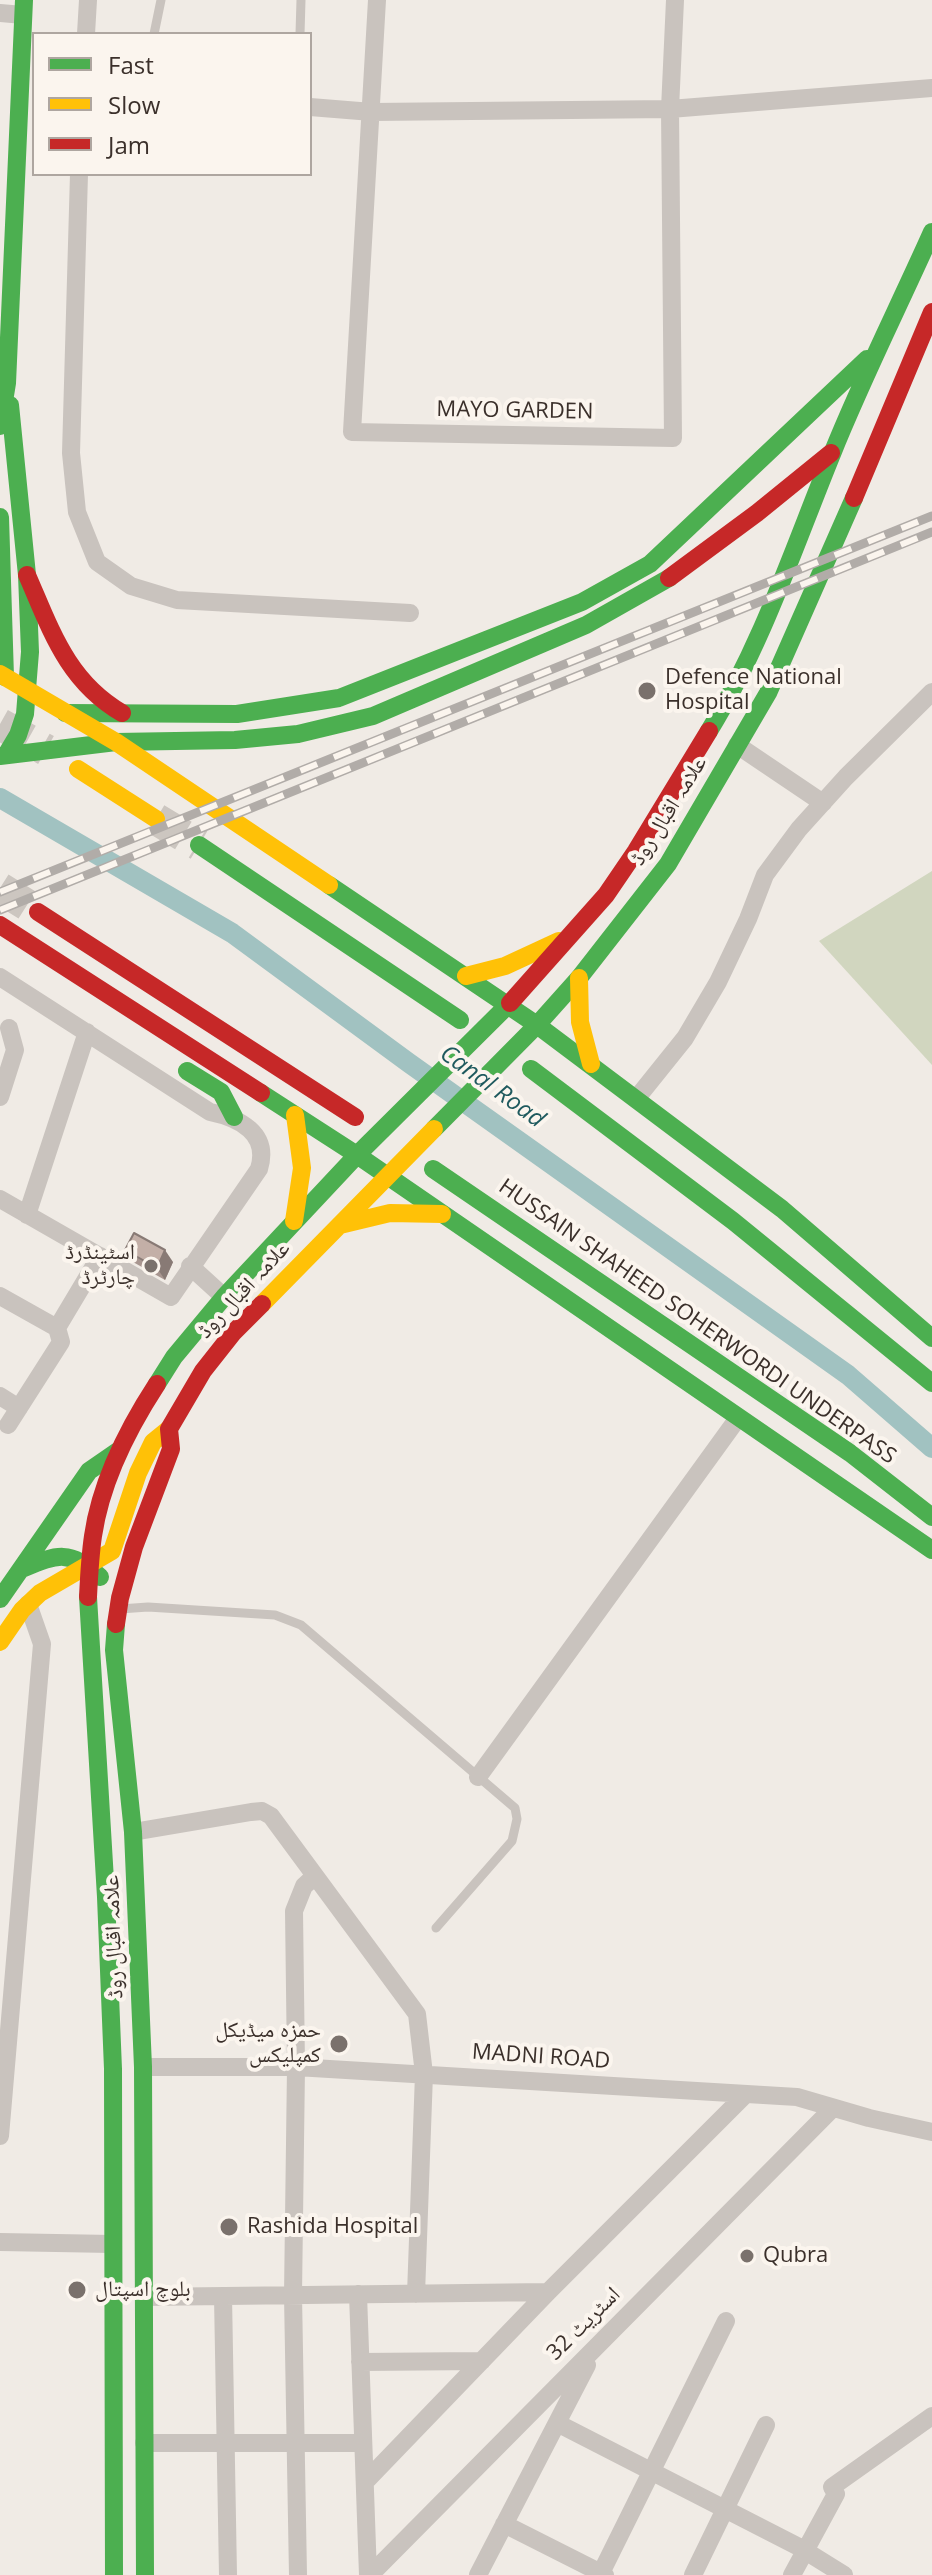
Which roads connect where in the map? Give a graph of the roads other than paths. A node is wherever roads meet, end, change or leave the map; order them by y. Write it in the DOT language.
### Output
graph roads {
  1 [pos="88,0"];
  2 [pos="161,0"];
  3 [pos="301,0"];
  4 [pos="377,0"];
  5 [pos="675,0"];
  6 [pos="24,8"];
  7 [pos="0,13"];
  8 [pos="86,32"];
  9 [pos="154,32"];
  10 [pos="300,32"];
  11 [pos="932,88"];
  12 [pos="312,107"];
  13 [pos="670,109"];
  14 [pos="372,112"];
  15 [pos="79,176"];
  16 [pos="932,232"];
  17 [pos="932,312"];
  18 [pos="877,350"];
  19 [pos="7,383"];
  20 [pos="0,426"];
  21 [pos="833,451"];
  22 [pos="867,466"];
  23 [pos="757,513"];
  24 [pos="0,517"];
  25 [pos="0,529"];
  26 [pos="795,549"];
  27 [pos="27,575"];
  28 [pos="410,613"];
  29 [pos="3,676"];
  30 [pos="28,691"];
  31 [pos="932,692"];
  32 [pos="65,713"];
  33 [pos="126,715"];
  34 [pos="116,742"];
  35 [pos="737,745"];
  36 [pos="2,756"];
  37 [pos="78,769"];
  38 [pos="823,803"];
  39 [pos="156,819"];
  40 [pos="199,845"];
  41 [pos="38,912"];
  42 [pos="0,925"];
  43 [pos="571,936"];
  44 [pos="466,976"];
  45 [pos="0,977"];
  46 [pos="579,978"];
  47 [pos="508,1005"];
  48 [pos="460,1020"];
  49 [pos="537,1025"];
  50 [pos="9,1028"];
  51 [pos="87,1032"];
  52 [pos="169,1059"];
  53 [pos="591,1064"];
  54 [pos="531,1069"];
  55 [pos="0,1097"];
  56 [pos="636,1099"];
  57 [pos="295,1115"];
  58 [pos="234,1117"];
  59 [pos="355,1117"];
  60 [pos="357,1155"];
  61 [pos="433,1169"];
  62 [pos="386,1176"];
  63 [pos="0,1199"];
  64 [pos="442,1214"];
  65 [pos="27,1215"];
  66 [pos="294,1221"];
  67 [pos="340,1225"];
  68 [pos="100,1256"];
  69 [pos="190,1266"];
  70 [pos="0,1296"];
  71 [pos="224,1297"];
  72 [pos="57,1328"];
  73 [pos="932,1338"];
  74 [pos="932,1383"];
  75 [pos="0,1396"];
  76 [pos="19,1408"];
  77 [pos="738,1418"];
  78 [pos="8,1425"];
  79 [pos="169,1429"];
  80 [pos="118,1451"];
  81 [pos="932,1517"];
  82 [pos="932,1550"];
  83 [pos="89,1566"];
  84 [pos="22,1569"];
  85 [pos="0,1599"];
  86 [pos="118,1602"];
  87 [pos="28,1604"];
  88 [pos="0,1642"];
  89 [pos="478,1777"];
  90 [pos="133,1832"];
  91 [pos="315,1876"];
  92 [pos="106,1897"];
  93 [pos="137,1897"];
  94 [pos="436,1928"];
  95 [pos="143,2067"];
  96 [pos="296,2067"];
  97 [pos="424,2074"];
  98 [pos="746,2094"];
  99 [pos="833,2108"];
  100 [pos="932,2132"];
  101 [pos="0,2136"];
  102 [pos="0,2242"];
  103 [pos="112,2244"];
  104 [pos="548,2292"];
  105 [pos="358,2294"];
  106 [pos="416,2294"];
  107 [pos="293,2295"];
  108 [pos="223,2296"];
  109 [pos="144,2297"];
  110 [pos="726,2321"];
  111 [pos="596,2346"];
  112 [pos="482,2361"];
  113 [pos="360,2362"];
  114 [pos="143,2383"];
  115 [pos="114,2385"];
  116 [pos="932,2416"];
  117 [pos="557,2423"];
  118 [pos="766,2425"];
  119 [pos="227,2442"];
  120 [pos="144,2443"];
  121 [pos="295,2443"];
  122 [pos="363,2443"];
  123 [pos="651,2473"];
  124 [pos="365,2482"];
  125 [pos="725,2509"];
  126 [pos="504,2524"];
  127 [pos="804,2550"];
  128 [pos="603,2574"];
  129 [pos="114,2575"];
  130 [pos="145,2575"];
  131 [pos="228,2575"];
  132 [pos="298,2575"];
  133 [pos="369,2575"];
  134 [pos="478,2575"];
  135 [pos="693,2575"];
  136 [pos="792,2575"];
  137 [pos="844,2575"];
  1 -- 8 [label="street"];
  2 -- 9 [label="lane"];
  3 -- 10 [label="lane"];
  4 -- 14 [label="street, MAYO GARDEN"];
  5 -- 13 [label="street, MAYO GARDEN"];
  6 -- 7 [label="street"];
  6 -- 19 [label="main road"];
  11 -- 13 [label="street"];
  12 -- 14 [label="street"];
  13 -- 14 [label="street"];
  13 -- 14 [label="street, MAYO GARDEN"];
  15 -- 28 [label="street"];
  16 -- 18 [label="main road, علامہ اقبال روڈ"];
  17 -- 22 [label="main road, علامہ اقبال روڈ"];
  18 -- 21 [label="main road, علامہ اقبال روڈ"];
  18 -- 33 [label="main road"];
  19 -- 20 [label="main road"];
  19 -- 27 [label="main road"];
  21 -- 22 [label="main road"];
  21 -- 23 [label="main road"];
  21 -- 26 [label="main road, علامہ اقبال روڈ"];
  22 -- 35 [label="main road, علامہ اقبال روڈ"];
  23 -- 26 [label="main road"];
  23 -- 34 [label="main road"];
  24 -- 25 [label="main road"];
  25 -- 29 [label="main road"];
  26 -- 43 [label="main road, علامہ اقبال روڈ"];
  27 -- 30 [label="main road"];
  27 -- 33 [label="main road"];
  29 -- 30 [label="main road"];
  30 -- 32 [label="main road"];
  30 -- 36 [label="main road"];
  31 -- 38 [label="street"];
  32 -- 33 [label="main road"];
  32 -- 34 [label="main road"];
  34 -- 36 [label="main road"];
  34 -- 44 [label="main road"];
  35 -- 38 [label="street"];
  35 -- 46 [label="main road, علامہ اقبال روڈ"];
  37 -- 39 [label="main road"];
  38 -- 56 [label="street"];
  40 -- 48 [label="main road"];
  41 -- 59 [label="main road"];
  42 -- 57 [label="main road"];
  43 -- 44 [label="main road"];
  43 -- 47 [label="main road, علامہ اقبال روڈ"];
  44 -- 47 [label="main road"];
  45 -- 51 [label="street"];
  46 -- 49 [label="main road, علامہ اقبال روڈ"];
  46 -- 53 [label="main road"];
  47 -- 49 [label="main road"];
  47 -- 60 [label="main road, علامہ اقبال روڈ"];
  49 -- 53 [label="main road"];
  49 -- 62 [label="main road, علامہ اقبال روڈ"];
  50 -- 55 [label="street"];
  51 -- 58 [label="street"];
  51 -- 65 [label="street"];
  52 -- 58 [label="main road"];
  53 -- 56 [label="main road"];
  54 -- 74 [label="main road"];
  56 -- 73 [label="main road"];
  57 -- 60 [label="main road"];
  57 -- 66 [label="main road"];
  58 -- 69 [label="street"];
  60 -- 62 [label="main road"];
  60 -- 66 [label="main road, علامہ اقبال روڈ"];
  61 -- 81 [label="main road, HUSSAIN SHAHEED SOHERWORDI UNDERPASS"];
  62 -- 64 [label="main road"];
  62 -- 67 [label="main road, علامہ اقبال روڈ"];
  63 -- 65 [label="street"];
  64 -- 67 [label="main road"];
  64 -- 77 [label="main road"];
  65 -- 68 [label="street"];
  66 -- 71 [label="main road, علامہ اقبال روڈ"];
  67 -- 79 [label="main road, علامہ اقبال روڈ"];
  68 -- 69 [label="street"];
  68 -- 72 [label="street"];
  69 -- 71 [label="street"];
  70 -- 72 [label="street"];
  71 -- 80 [label="main road, علامہ اقبال روڈ"];
  72 -- 76 [label="street"];
  75 -- 76 [label="street"];
  76 -- 78 [label="street"];
  77 -- 82 [label="main road"];
  77 -- 89 [label="street"];
  79 -- 83 [label="main road"];
  79 -- 86 [label="main road, علامہ اقبال روڈ"];
  80 -- 83 [label="main road, علامہ اقبال روڈ"];
  80 -- 84 [label="main road"];
  83 -- 84 [label="main road"];
  83 -- 86 [label="main road"];
  83 -- 87 [label="main road"];
  83 -- 92 [label="main road, علامہ اقبال روڈ"];
  84 -- 85 [label="main road"];
  86 -- 89 [label="lane"];
  86 -- 90 [label="main road, علامہ اقبال روڈ"];
  87 -- 88 [label="main road"];
  87 -- 101 [label="street"];
  89 -- 94 [label="lane"];
  90 -- 91 [label="street"];
  90 -- 93 [label="main road, علامہ اقبال روڈ"];
  91 -- 96 [label="street"];
  91 -- 97 [label="street"];
  92 -- 93 [label="main road"];
  92 -- 103 [label="main road, علامہ اقبال روڈ"];
  93 -- 95 [label="main road, علامہ اقبال روڈ"];
  95 -- 96 [label="street, MADNI ROAD"];
  95 -- 109 [label="main road, علامہ اقبال روڈ"];
  96 -- 97 [label="street, MADNI ROAD"];
  96 -- 107 [label="street"];
  97 -- 98 [label="street, MADNI ROAD"];
  97 -- 106 [label="street"];
  98 -- 99 [label="street, MADNI ROAD"];
  98 -- 104 [label="street"];
  99 -- 100 [label="street, MADNI ROAD"];
  99 -- 111 [label="street, اسٹریٹ 32"];
  102 -- 103 [label="street"];
  103 -- 115 [label="main road, علامہ اقبال روڈ"];
  104 -- 106 [label="street"];
  104 -- 112 [label="street"];
  105 -- 106 [label="street"];
  105 -- 107 [label="street"];
  105 -- 113 [label="street"];
  107 -- 108 [label="street"];
  107 -- 121 [label="street"];
  108 -- 109 [label="street"];
  108 -- 119 [label="street"];
  109 -- 114 [label="main road, علامہ اقبال روڈ"];
  110 -- 123 [label="street"];
  111 -- 117 [label="street"];
  111 -- 133 [label="street, اسٹریٹ 32"];
  112 -- 113 [label="street"];
  112 -- 124 [label="street"];
  113 -- 122 [label="street"];
  114 -- 115 [label="main road"];
  114 -- 120 [label="main road, علامہ اقبال روڈ"];
  115 -- 129 [label="main road, علامہ اقبال روڈ"];
  116 -- 127 [label="street"];
  117 -- 123 [label="street"];
  117 -- 126 [label="street"];
  118 -- 125 [label="street"];
  119 -- 120 [label="street"];
  119 -- 121 [label="street"];
  119 -- 131 [label="street"];
  120 -- 130 [label="main road, علامہ اقبال روڈ"];
  121 -- 122 [label="street"];
  121 -- 132 [label="street"];
  122 -- 124 [label="street"];
  123 -- 125 [label="street"];
  123 -- 128 [label="street"];
  124 -- 133 [label="street"];
  125 -- 127 [label="street"];
  125 -- 135 [label="street"];
  126 -- 128 [label="street"];
  126 -- 134 [label="street"];
  127 -- 136 [label="street"];
  127 -- 137 [label="street"];
}
